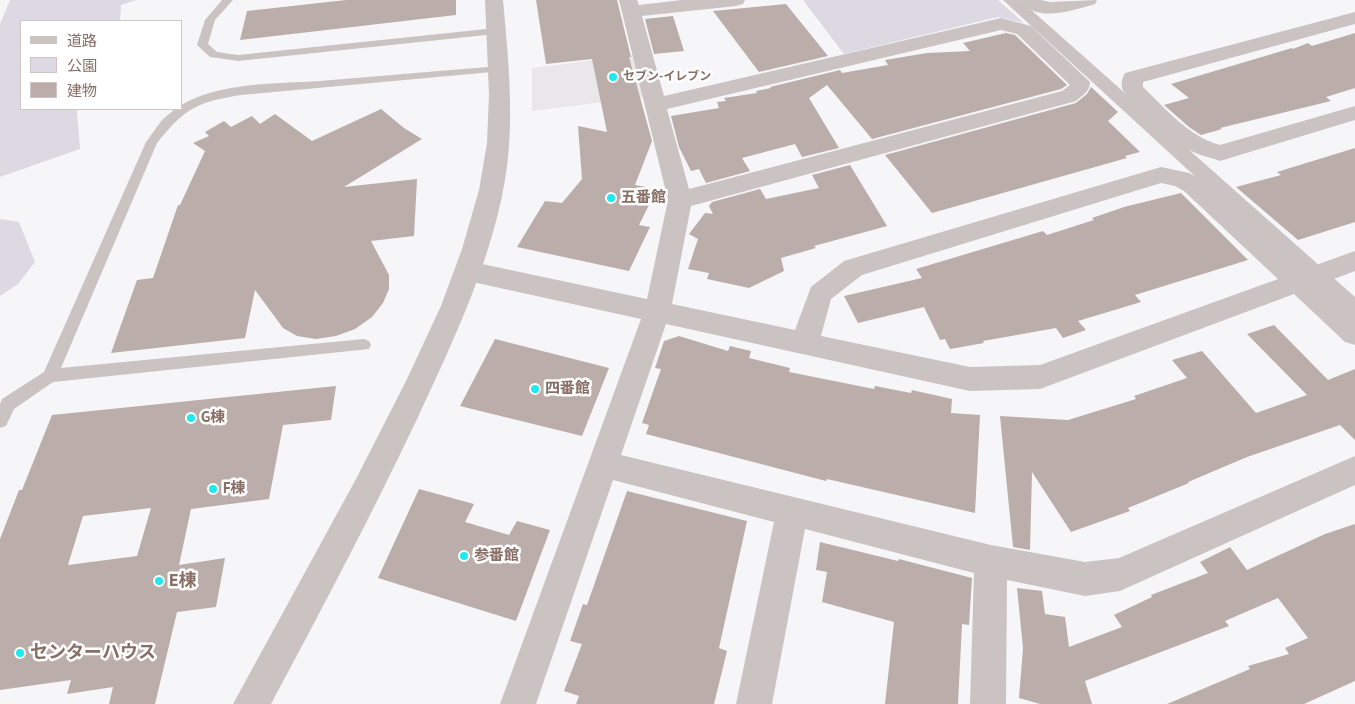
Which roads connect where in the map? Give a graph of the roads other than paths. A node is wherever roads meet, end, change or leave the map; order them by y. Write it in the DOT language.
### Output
graph roads {
  1 [pos="228,0"];
  2 [pos="494,0"];
  3 [pos="736,0"];
  4 [pos="1011,0"];
  5 [pos="1088,0"];
  6 [pos="629,6"];
  7 [pos="1028,7"];
  8 [pos="1355,18"];
  9 [pos="496,31"];
  10 [pos="499,69"];
  11 [pos="1132,78"];
  12 [pos="1105,85"];
  13 [pos="1080,87"];
  14 [pos="656,105"];
  15 [pos="182,110"];
  16 [pos="182,110"];
  17 [pos="1355,113"];
  18 [pos="1220,153"];
  19 [pos="1192,163"];
  20 [pos="1161,175"];
  21 [pos="680,200"];
  22 [pos="1355,261"];
  23 [pos="468,271"];
  24 [pos="1306,278"];
  25 [pos="1355,310"];
  26 [pos="657,312"];
  27 [pos="1355,334"];
  28 [pos="805,343"];
  29 [pos="364,345"];
  30 [pos="50,376"];
  31 [pos="0,421"];
  32 [pos="603,464"];
  33 [pos="1355,470"];
  34 [pos="792,512"];
  35 [pos="991,561"];
  36 [pos="252,704"];
  37 [pos="518,704"];
  38 [pos="754,704"];
  39 [pos="988,704"];
  1 -- 9 [label="lane"];
  2 -- 9 [label="street"];
  3 -- 6 [label="street"];
  4 -- 7 [label="street"];
  5 -- 7 [label="street"];
  6 -- 14 [label="street"];
  7 -- 12 [label="street"];
  8 -- 11 [label="street"];
  9 -- 10 [label="street"];
  10 -- 16 [label="lane"];
  10 -- 23 [label="street"];
  11 -- 12 [label="street"];
  11 -- 18 [label="street"];
  12 -- 13 [label="street"];
  12 -- 19 [label="street"];
  13 -- 14 [label="street"];
  13 -- 21 [label="street"];
  14 -- 21 [label="street"];
  15 -- 30 [label="lane"];
  17 -- 18 [label="street"];
  18 -- 19 [label="street"];
  19 -- 20 [label="street"];
  19 -- 24 [label="street"];
  20 -- 24 [label="street"];
  20 -- 28 [label="street"];
  21 -- 26 [label="street"];
  22 -- 24 [label="street"];
  23 -- 26 [label="street"];
  23 -- 36 [label="street"];
  24 -- 25 [label="street"];
  24 -- 27 [label="street"];
  24 -- 28 [label="street"];
  26 -- 28 [label="street"];
  26 -- 32 [label="street"];
  29 -- 30 [label="lane"];
  30 -- 31 [label="lane"];
  32 -- 34 [label="street"];
  32 -- 37 [label="street"];
  33 -- 35 [label="street"];
  34 -- 35 [label="street"];
  34 -- 38 [label="street"];
  35 -- 39 [label="street"];
}
